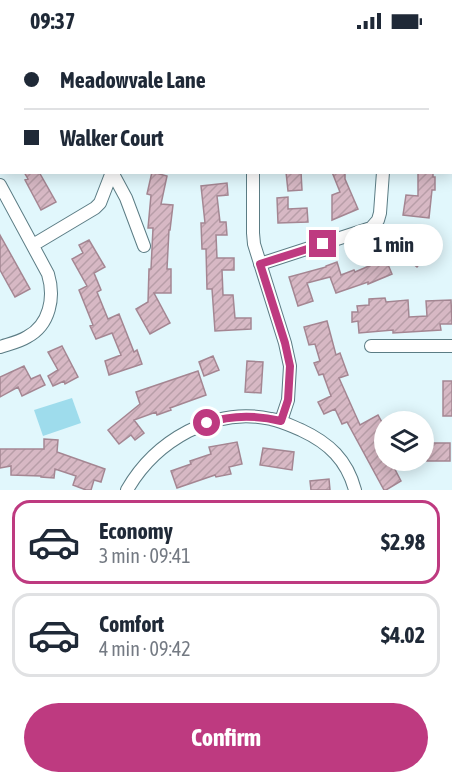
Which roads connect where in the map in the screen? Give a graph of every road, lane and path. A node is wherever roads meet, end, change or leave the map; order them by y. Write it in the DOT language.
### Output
graph roads {
  1 [pos="111,174"];
  2 [pos="113,174"];
  3 [pos="253,174"];
  4 [pos="383,174"];
  5 [pos="0,185"];
  6 [pos="33,244"];
  7 [pos="144,246"];
  8 [pos="260,264"];
  9 [pos="371,346"];
  10 [pos="452,346"];
  11 [pos="0,347"];
  12 [pos="281,421"];
  13 [pos="127,490"];
  14 [pos="355,490"];
  1 -- 6 [label="street"];
  2 -- 7 [label="street"];
  3 -- 8 [label="street"];
  4 -- 8 [label="street"];
  5 -- 6 [label="street"];
  6 -- 11 [label="street"];
  8 -- 12 [label="street"];
  9 -- 10 [label="street"];
  12 -- 13 [label="street"];
  12 -- 14 [label="street"];
}
